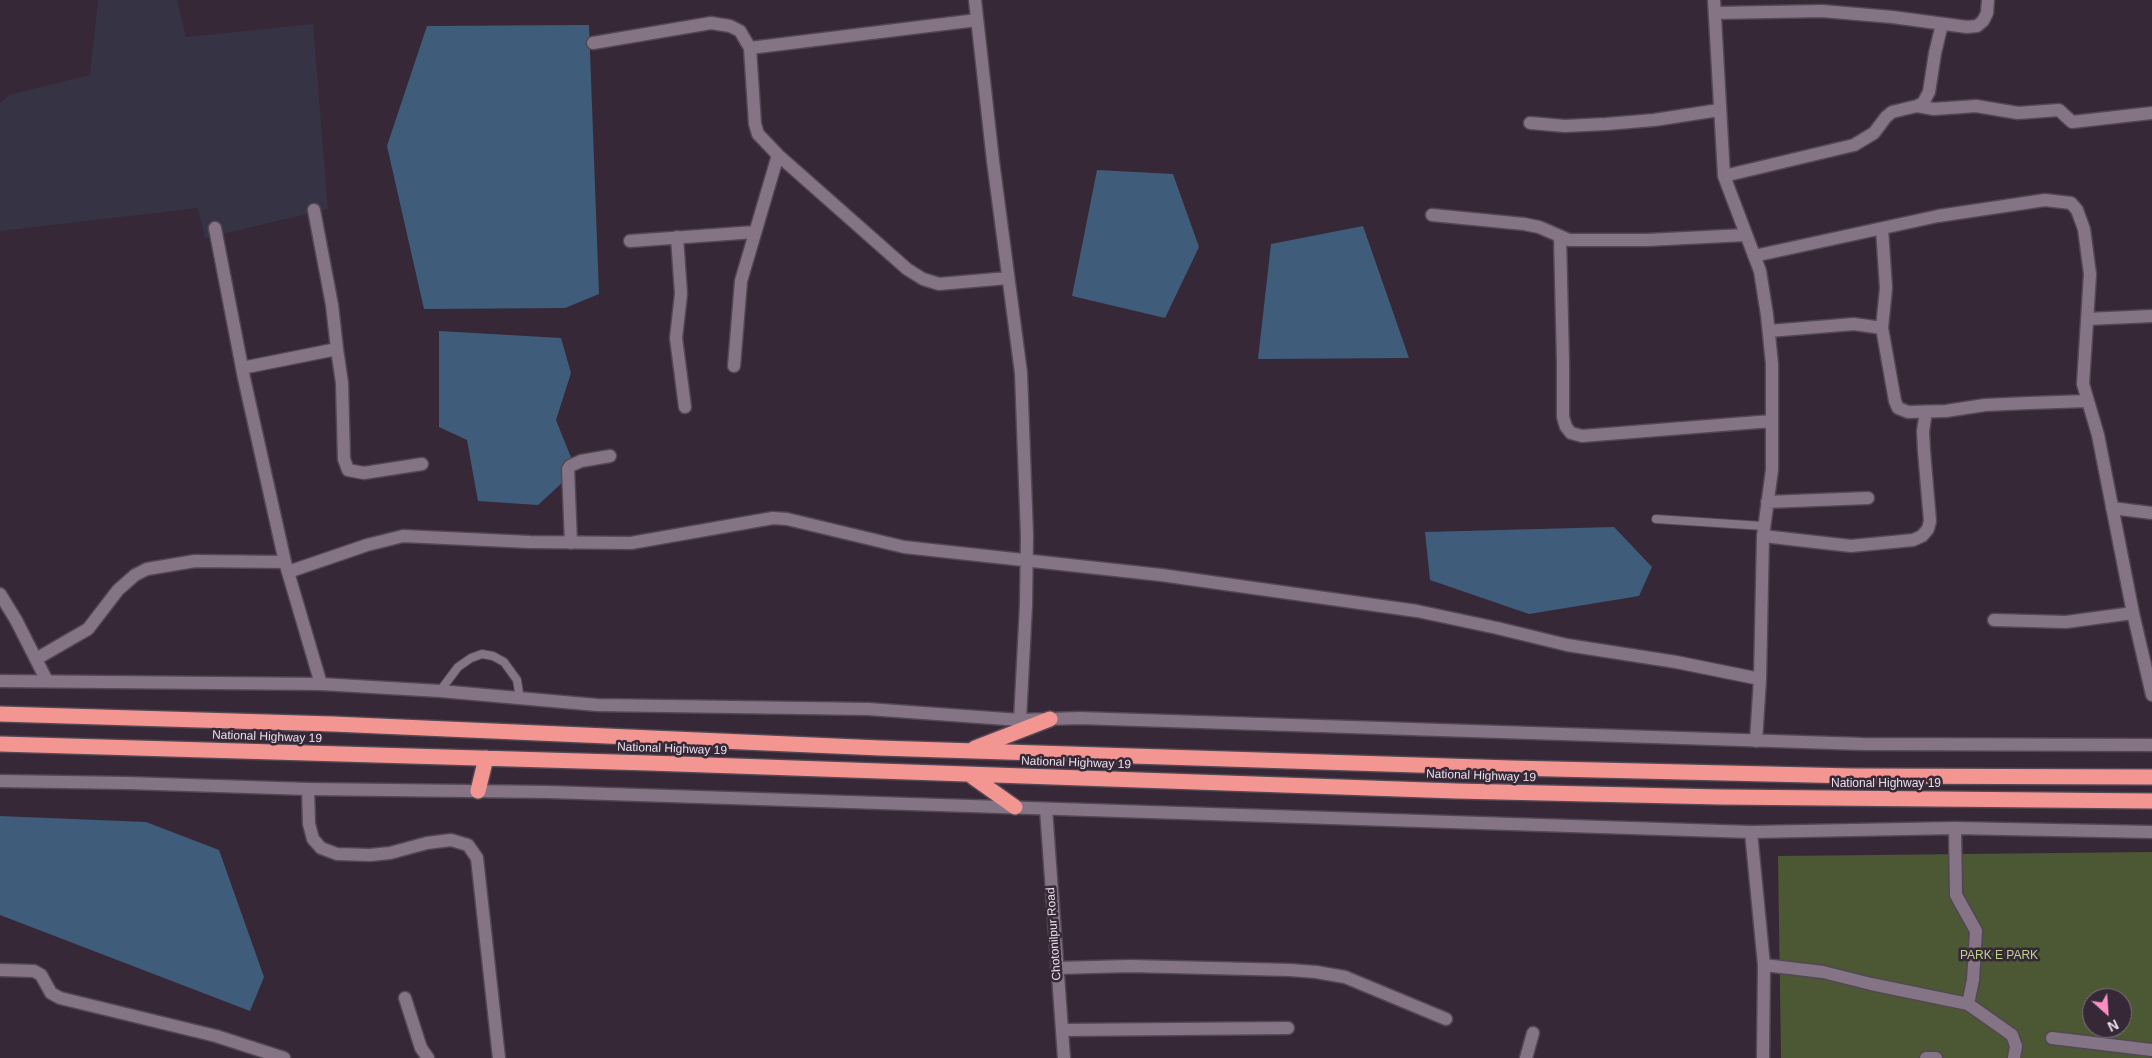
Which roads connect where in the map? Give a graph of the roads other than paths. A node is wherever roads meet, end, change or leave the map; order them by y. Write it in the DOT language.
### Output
graph roads {
  1 [pos="975,0"];
  2 [pos="1988,0"];
  3 [pos="1715,6"];
  4 [pos="977,20"];
  5 [pos="1942,24"];
  6 [pos="593,43"];
  7 [pos="750,48"];
  8 [pos="1917,106"];
  9 [pos="1719,110"];
  10 [pos="2152,113"];
  11 [pos="1530,123"];
  12 [pos="778,155"];
  13 [pos="1724,176"];
  14 [pos="314,210"];
  15 [pos="1432,215"];
  16 [pos="215,228"];
  17 [pos="1882,229"];
  18 [pos="755,232"];
  19 [pos="1746,235"];
  20 [pos="677,237"];
  21 [pos="1560,237"];
  22 [pos="630,241"];
  23 [pos="1754,256"];
  24 [pos="1008,278"];
  25 [pos="2152,316"];
  26 [pos="2087,319"];
  27 [pos="1882,328"];
  28 [pos="1769,331"];
  29 [pos="337,349"];
  30 [pos="734,366"];
  31 [pos="242,368"];
  32 [pos="2087,401"];
  33 [pos="685,407"];
  34 [pos="1926,412"];
  35 [pos="1772,421"];
  36 [pos="610,456"];
  37 [pos="422,464"];
  38 [pos="1868,498"];
  39 [pos="1767,502"];
  40 [pos="2112,508"];
  41 [pos="2152,513"];
  42 [pos="1656,518"];
  43 [pos="1763,531"];
  44 [pos="570,543"];
  45 [pos="1027,560"];
  46 [pos="287,567"];
  47 [pos="0,594"];
  48 [pos="2133,613"];
  49 [pos="1994,620"];
  50 [pos="36,659"];
  51 [pos="2149,670"];
  52 [pos="1760,679"];
  53 [pos="0,681"];
  54 [pos="47,681"];
  55 [pos="321,684"];
  56 [pos="440,692"];
  57 [pos="2152,695"];
  58 [pos="520,699"];
  59 [pos="0,714"];
  60 [pos="1050,719"];
  61 [pos="1020,720"];
  62 [pos="1756,741"];
  63 [pos="0,744"];
  64 [pos="2152,745"];
  65 [pos="969,750"];
  66 [pos="486,758"];
  67 [pos="970,775"];
  68 [pos="2152,777"];
  69 [pos="0,781"];
  70 [pos="308,789"];
  71 [pos="478,791"];
  72 [pos="2152,801"];
  73 [pos="1015,806"];
  74 [pos="1046,810"];
  75 [pos="1955,828"];
  76 [pos="1752,832"];
  77 [pos="2152,832"];
  78 [pos="1764,965"];
  79 [pos="1057,968"];
  80 [pos="0,970"];
  81 [pos="405,998"];
  82 [pos="1968,1004"];
  83 [pos="1446,1019"];
  84 [pos="1288,1028"];
  85 [pos="1062,1030"];
  86 [pos="1533,1033"];
  87 [pos="2052,1038"];
  88 [pos="2152,1050"];
  89 [pos="284,1058"];
  90 [pos="428,1058"];
  91 [pos="500,1058"];
  92 [pos="1064,1058"];
  93 [pos="1526,1058"];
  94 [pos="1763,1058"];
  95 [pos="1926,1058"];
  96 [pos="1936,1058"];
  97 [pos="2014,1058"];
  1 -- 4 [label="street"];
  2 -- 5 [label="street"];
  3 -- 5 [label="street"];
  3 -- 9 [label="street"];
  4 -- 7 [label="street"];
  4 -- 24 [label="street"];
  5 -- 8 [label="street"];
  6 -- 7 [label="street"];
  7 -- 12 [label="street"];
  8 -- 10 [label="street"];
  8 -- 13 [label="street"];
  9 -- 11 [label="street"];
  9 -- 13 [label="street"];
  12 -- 18 [label="street"];
  12 -- 24 [label="street"];
  13 -- 19 [label="street"];
  14 -- 29 [label="street"];
  15 -- 21 [label="street"];
  16 -- 31 [label="street"];
  17 -- 23 [label="street"];
  17 -- 26 [label="street"];
  17 -- 27 [label="street"];
  18 -- 20 [label="street"];
  18 -- 30 [label="street"];
  19 -- 21 [label="street"];
  19 -- 23 [label="street"];
  20 -- 22 [label="street"];
  20 -- 33 [label="street"];
  21 -- 35 [label="street"];
  23 -- 28 [label="street"];
  24 -- 45 [label="street"];
  25 -- 26 [label="street"];
  26 -- 32 [label="street"];
  27 -- 28 [label="street"];
  27 -- 34 [label="street"];
  28 -- 35 [label="street"];
  29 -- 31 [label="street"];
  29 -- 37 [label="street"];
  31 -- 46 [label="street"];
  32 -- 34 [label="street"];
  32 -- 40 [label="street"];
  34 -- 43 [label="street"];
  35 -- 39 [label="street"];
  36 -- 44 [label="street"];
  38 -- 39 [label="street"];
  39 -- 43 [label="street"];
  40 -- 41 [label="street"];
  40 -- 48 [label="street"];
  42 -- 43 [label="lane"];
  43 -- 52 [label="street"];
  44 -- 45 [label="street"];
  44 -- 46 [label="street"];
  45 -- 52 [label="street"];
  45 -- 61 [label="street"];
  46 -- 50 [label="street"];
  46 -- 55 [label="street"];
  47 -- 50 [label="street"];
  48 -- 49 [label="street"];
  48 -- 51 [label="street"];
  50 -- 54 [label="street"];
  51 -- 57 [label="street"];
  52 -- 62 [label="street"];
  53 -- 54 [label="street"];
  54 -- 55 [label="street"];
  55 -- 56 [label="street"];
  56 -- 58 [label="street"];
  56 -- 58 [label="lane"];
  58 -- 61 [label="street"];
  59 -- 65 [label="highway"];
  60 -- 61 [label="street"];
  60 -- 62 [label="street"];
  60 -- 65 [label="highway"];
  62 -- 64 [label="street"];
  63 -- 66 [label="highway, National Highway 19"];
  65 -- 68 [label="highway"];
  66 -- 67 [label="highway, National Highway 19"];
  66 -- 71 [label="highway"];
  67 -- 72 [label="highway, National Highway 19"];
  67 -- 73 [label="highway"];
  69 -- 70 [label="street"];
  70 -- 71 [label="street"];
  70 -- 91 [label="street"];
  71 -- 73 [label="street"];
  73 -- 74 [label="street"];
  74 -- 76 [label="street"];
  74 -- 79 [label="street, Chotonilpur Road"];
  75 -- 76 [label="street"];
  75 -- 77 [label="street"];
  75 -- 82 [label="street"];
  76 -- 78 [label="street"];
  78 -- 82 [label="street"];
  78 -- 94 [label="street"];
  79 -- 83 [label="street"];
  79 -- 85 [label="street, Chotonilpur Road"];
  80 -- 89 [label="street"];
  81 -- 90 [label="street"];
  82 -- 97 [label="street"];
  84 -- 85 [label="street"];
  85 -- 92 [label="street, Chotonilpur Road"];
  86 -- 93 [label="street"];
  87 -- 88 [label="street"];
  95 -- 96 [label="street"];
}
